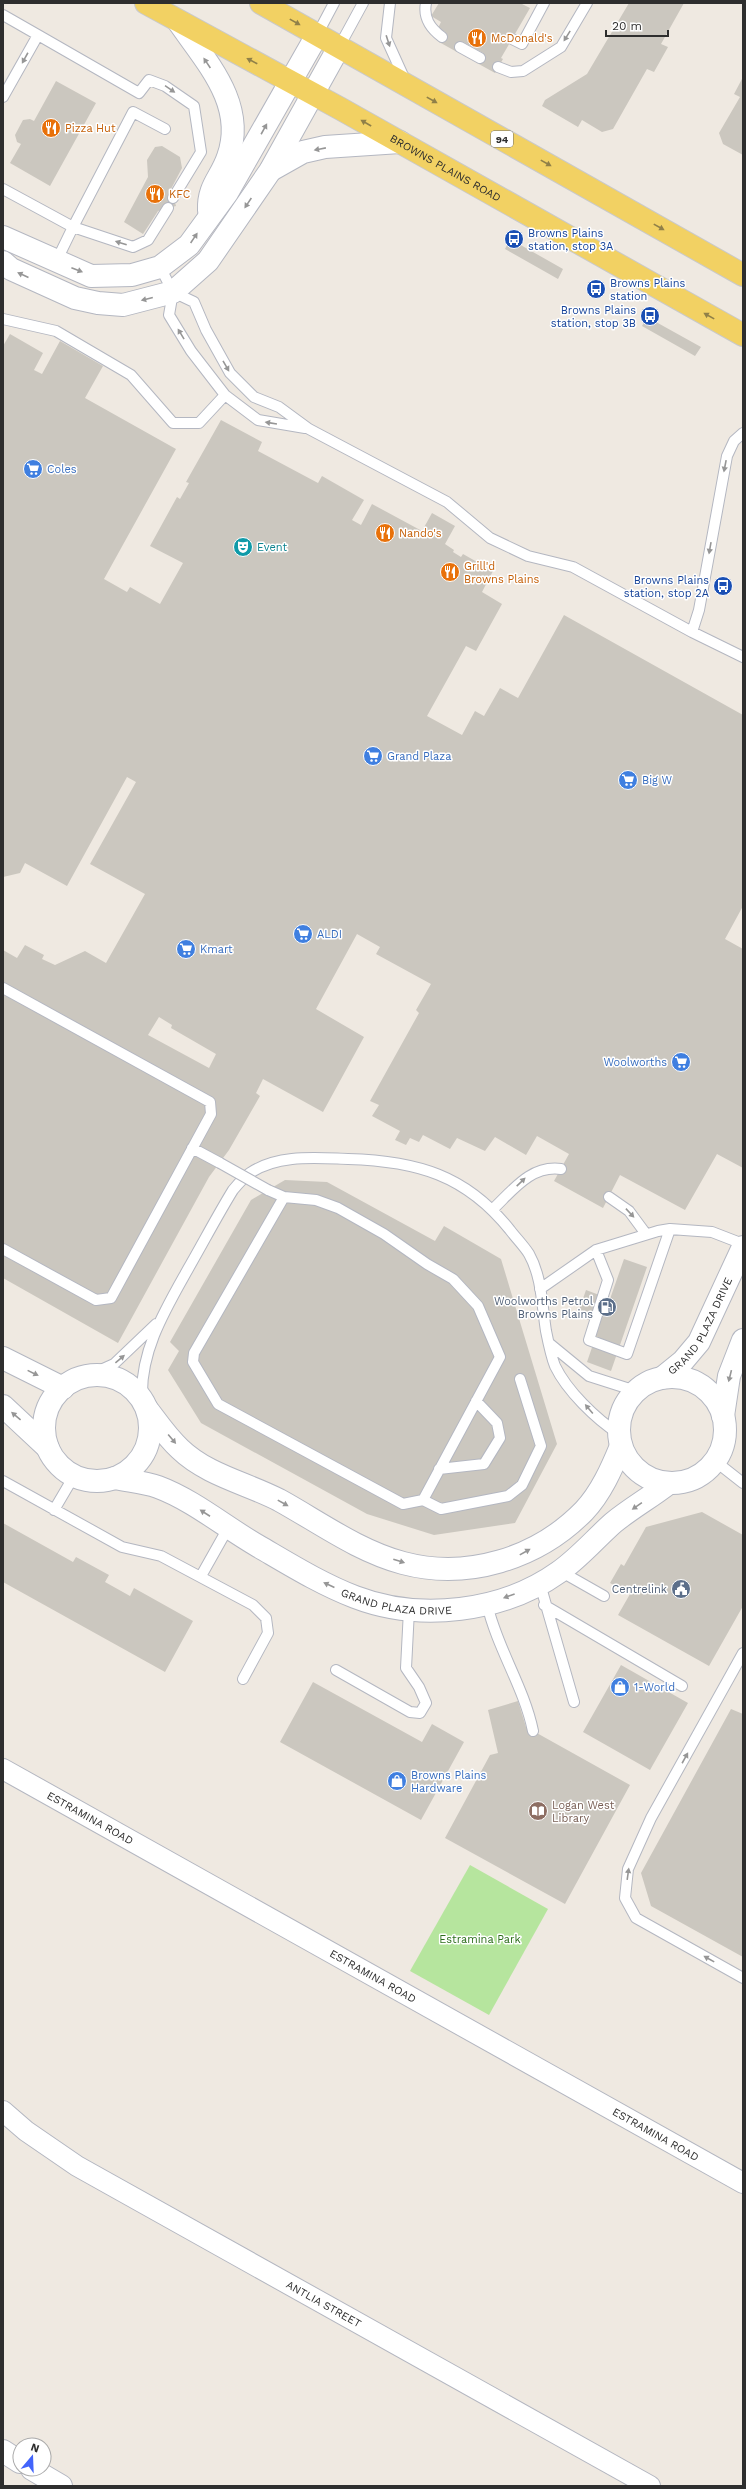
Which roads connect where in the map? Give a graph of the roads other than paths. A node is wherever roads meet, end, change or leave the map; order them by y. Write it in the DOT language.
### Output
graph roads {
  1 [pos="146,3"];
  2 [pos="261,3"];
  3 [pos="334,3"];
  4 [pos="363,3"];
  5 [pos="390,3"];
  6 [pos="426,3"];
  7 [pos="544,3"];
  8 [pos="588,3"];
  9 [pos="3,16"];
  10 [pos="178,21"];
  11 [pos="38,35"];
  12 [pos="317,35"];
  13 [pos="442,37"];
  14 [pos="512,38"];
  15 [pos="339,47"];
  16 [pos="460,47"];
  17 [pos="480,58"];
  18 [pos="498,68"];
  19 [pos="290,82"];
  20 [pos="407,86"];
  21 [pos="313,94"];
  22 [pos="3,97"];
  23 [pos="165,129"];
  24 [pos="400,142"];
  25 [pos="270,171"];
  26 [pos="3,189"];
  27 [pos="173,198"];
  28 [pos="168,208"];
  29 [pos="209,215"];
  30 [pos="73,228"];
  31 [pos="3,237"];
  32 [pos="3,262"];
  33 [pos="56,262"];
  34 [pos="160,267"];
  35 [pos="743,275"];
  36 [pos="173,292"];
  37 [pos="3,319"];
  38 [pos="743,335"];
  39 [pos="225,395"];
  40 [pos="309,429"];
  41 [pos="743,433"];
  42 [pos="692,632"];
  43 [pos="743,656"];
  44 [pos="3,988"];
  45 [pos="192,1148"];
  46 [pos="561,1169"];
  47 [pos="609,1196"];
  48 [pos="284,1197"];
  49 [pos="493,1210"];
  50 [pos="670,1229"];
  51 [pos="646,1234"];
  52 [pos="743,1246"];
  53 [pos="3,1249"];
  54 [pos="596,1250"];
  55 [pos="540,1289"];
  56 [pos="159,1321"];
  57 [pos="743,1340"];
  58 [pos="550,1344"];
  59 [pos="3,1358"];
  60 [pos="86,1377"];
  61 [pos="662,1378"];
  62 [pos="520,1380"];
  63 [pos="63,1388"];
  64 [pos="636,1391"];
  65 [pos="476,1401"];
  66 [pos="144,1404"];
  67 [pos="3,1406"];
  68 [pos="723,1416"];
  69 [pos="620,1440"];
  70 [pos="48,1448"];
  71 [pos="715,1461"];
  72 [pos="439,1469"];
  73 [pos="74,1476"];
  74 [pos="115,1478"];
  75 [pos="3,1481"];
  76 [pos="669,1483"];
  77 [pos="743,1483"];
  78 [pos="423,1500"];
  79 [pos="54,1510"];
  80 [pos="228,1528"];
  81 [pos="560,1571"];
  82 [pos="201,1576"];
  83 [pos="542,1595"];
  84 [pos="604,1596"];
  85 [pos="487,1604"];
  86 [pos="409,1610"];
  87 [pos="743,1653"];
  88 [pos="336,1670"];
  89 [pos="243,1679"];
  90 [pos="682,1686"];
  91 [pos="574,1702"];
  92 [pos="533,1731"];
  93 [pos="3,1769"];
  94 [pos="743,1978"];
  95 [pos="3,2111"];
  96 [pos="743,2183"];
  97 [pos="3,2451"];
  98 [pos="12,2457"];
  99 [pos="45,2477"];
  100 [pos="60,2486"];
  101 [pos="650,2486"];
  1 -- 10 [label="main road, BROWNS PLAINS ROAD"];
  2 -- 12 [label="main road, 94, one-way"];
  3 -- 12 [label="lane"];
  4 -- 15 [label="lane"];
  5 -- 20 [label="lane, one-way"];
  6 -- 13 [label="lane"];
  7 -- 14 [label="lane"];
  8 -- 18 [label="lane, one-way"];
  9 -- 11 [label="lane"];
  19 -- 10 [label="main road, BROWNS PLAINS ROAD, one-way"];
  29 -- 10 [label="street, one-way"];
  11 -- 22 [label="lane, one-way"];
  11 -- 27 [label="lane, one-way"];
  12 -- 15 [label="main road, 94"];
  12 -- 19 [label="street"];
  15 -- 20 [label="main road, 94"];
  15 -- 21 [label="street"];
  16 -- 17 [label="lane"];
  19 -- 21 [label="main road, BROWNS PLAINS ROAD"];
  29 -- 19 [label="street, one-way"];
  20 -- 35 [label="main road, 94, one-way"];
  24 -- 21 [label="main road, BROWNS PLAINS ROAD, one-way"];
  21 -- 25 [label="street"];
  23 -- 30 [label="lane"];
  24 -- 25 [label="street, one-way"];
  38 -- 24 [label="main road, BROWNS PLAINS ROAD, one-way"];
  25 -- 36 [label="street, one-way"];
  26 -- 30 [label="lane"];
  28 -- 30 [label="lane, one-way"];
  34 -- 29 [label="street, one-way"];
  30 -- 33 [label="lane"];
  31 -- 33 [label="street"];
  36 -- 32 [label="street, one-way"];
  33 -- 34 [label="street, one-way"];
  34 -- 36 [label="lane"];
  39 -- 36 [label="lane, one-way"];
  36 -- 40 [label="lane, one-way"];
  37 -- 39 [label="lane"];
  40 -- 39 [label="lane, one-way"];
  40 -- 42 [label="lane"];
  41 -- 42 [label="lane, one-way"];
  42 -- 43 [label="lane"];
  44 -- 45 [label="lane"];
  45 -- 48 [label="lane, bridge"];
  45 -- 53 [label="lane"];
  49 -- 46 [label="lane, one-way"];
  47 -- 51 [label="lane, one-way"];
  48 -- 65 [label="lane"];
  48 -- 78 [label="lane"];
  49 -- 55 [label="lane"];
  49 -- 56 [label="lane"];
  50 -- 51 [label="lane"];
  50 -- 52 [label="lane"];
  50 -- 54 [label="lane"];
  51 -- 54 [label="lane"];
  52 -- 61 [label="street, GRAND PLAZA DRIVE"];
  54 -- 55 [label="lane"];
  55 -- 58 [label="lane"];
  60 -- 56 [label="lane, one-way"];
  56 -- 66 [label="lane"];
  57 -- 68 [label="street, one-way"];
  58 -- 64 [label="lane"];
  69 -- 58 [label="lane, one-way"];
  59 -- 63 [label="street, one-way"];
  60 -- 63 [label="street"];
  60 -- 66 [label="street"];
  61 -- 64 [label="street"];
  61 -- 68 [label="street"];
  62 -- 78 [label="lane"];
  63 -- 70 [label="street"];
  64 -- 69 [label="street"];
  65 -- 72 [label="lane"];
  65 -- 72 [label="lane"];
  66 -- 69 [label="street, one-way"];
  66 -- 74 [label="street"];
  70 -- 67 [label="street, one-way"];
  68 -- 71 [label="street"];
  69 -- 76 [label="street"];
  70 -- 73 [label="street"];
  71 -- 76 [label="street"];
  71 -- 77 [label="lane"];
  72 -- 78 [label="lane"];
  73 -- 74 [label="street"];
  73 -- 79 [label="lane"];
  80 -- 74 [label="street, GRAND PLAZA DRIVE, one-way"];
  75 -- 79 [label="lane"];
  76 -- 81 [label="street, GRAND PLAZA DRIVE, one-way"];
  79 -- 82 [label="lane"];
  80 -- 82 [label="lane"];
  86 -- 80 [label="street, GRAND PLAZA DRIVE, one-way"];
  81 -- 83 [label="street, GRAND PLAZA DRIVE"];
  81 -- 84 [label="lane"];
  82 -- 89 [label="lane"];
  83 -- 85 [label="street, GRAND PLAZA DRIVE, one-way"];
  83 -- 90 [label="lane"];
  83 -- 91 [label="lane"];
  85 -- 86 [label="street, GRAND PLAZA DRIVE"];
  85 -- 92 [label="lane"];
  86 -- 88 [label="lane"];
  94 -- 87 [label="lane, one-way"];
  93 -- 96 [label="street, ESTRAMINA ROAD"];
  95 -- 101 [label="street, ANTLIA STREET"];
  97 -- 98 [label="street"];
  99 -- 100 [label="street"];
}
